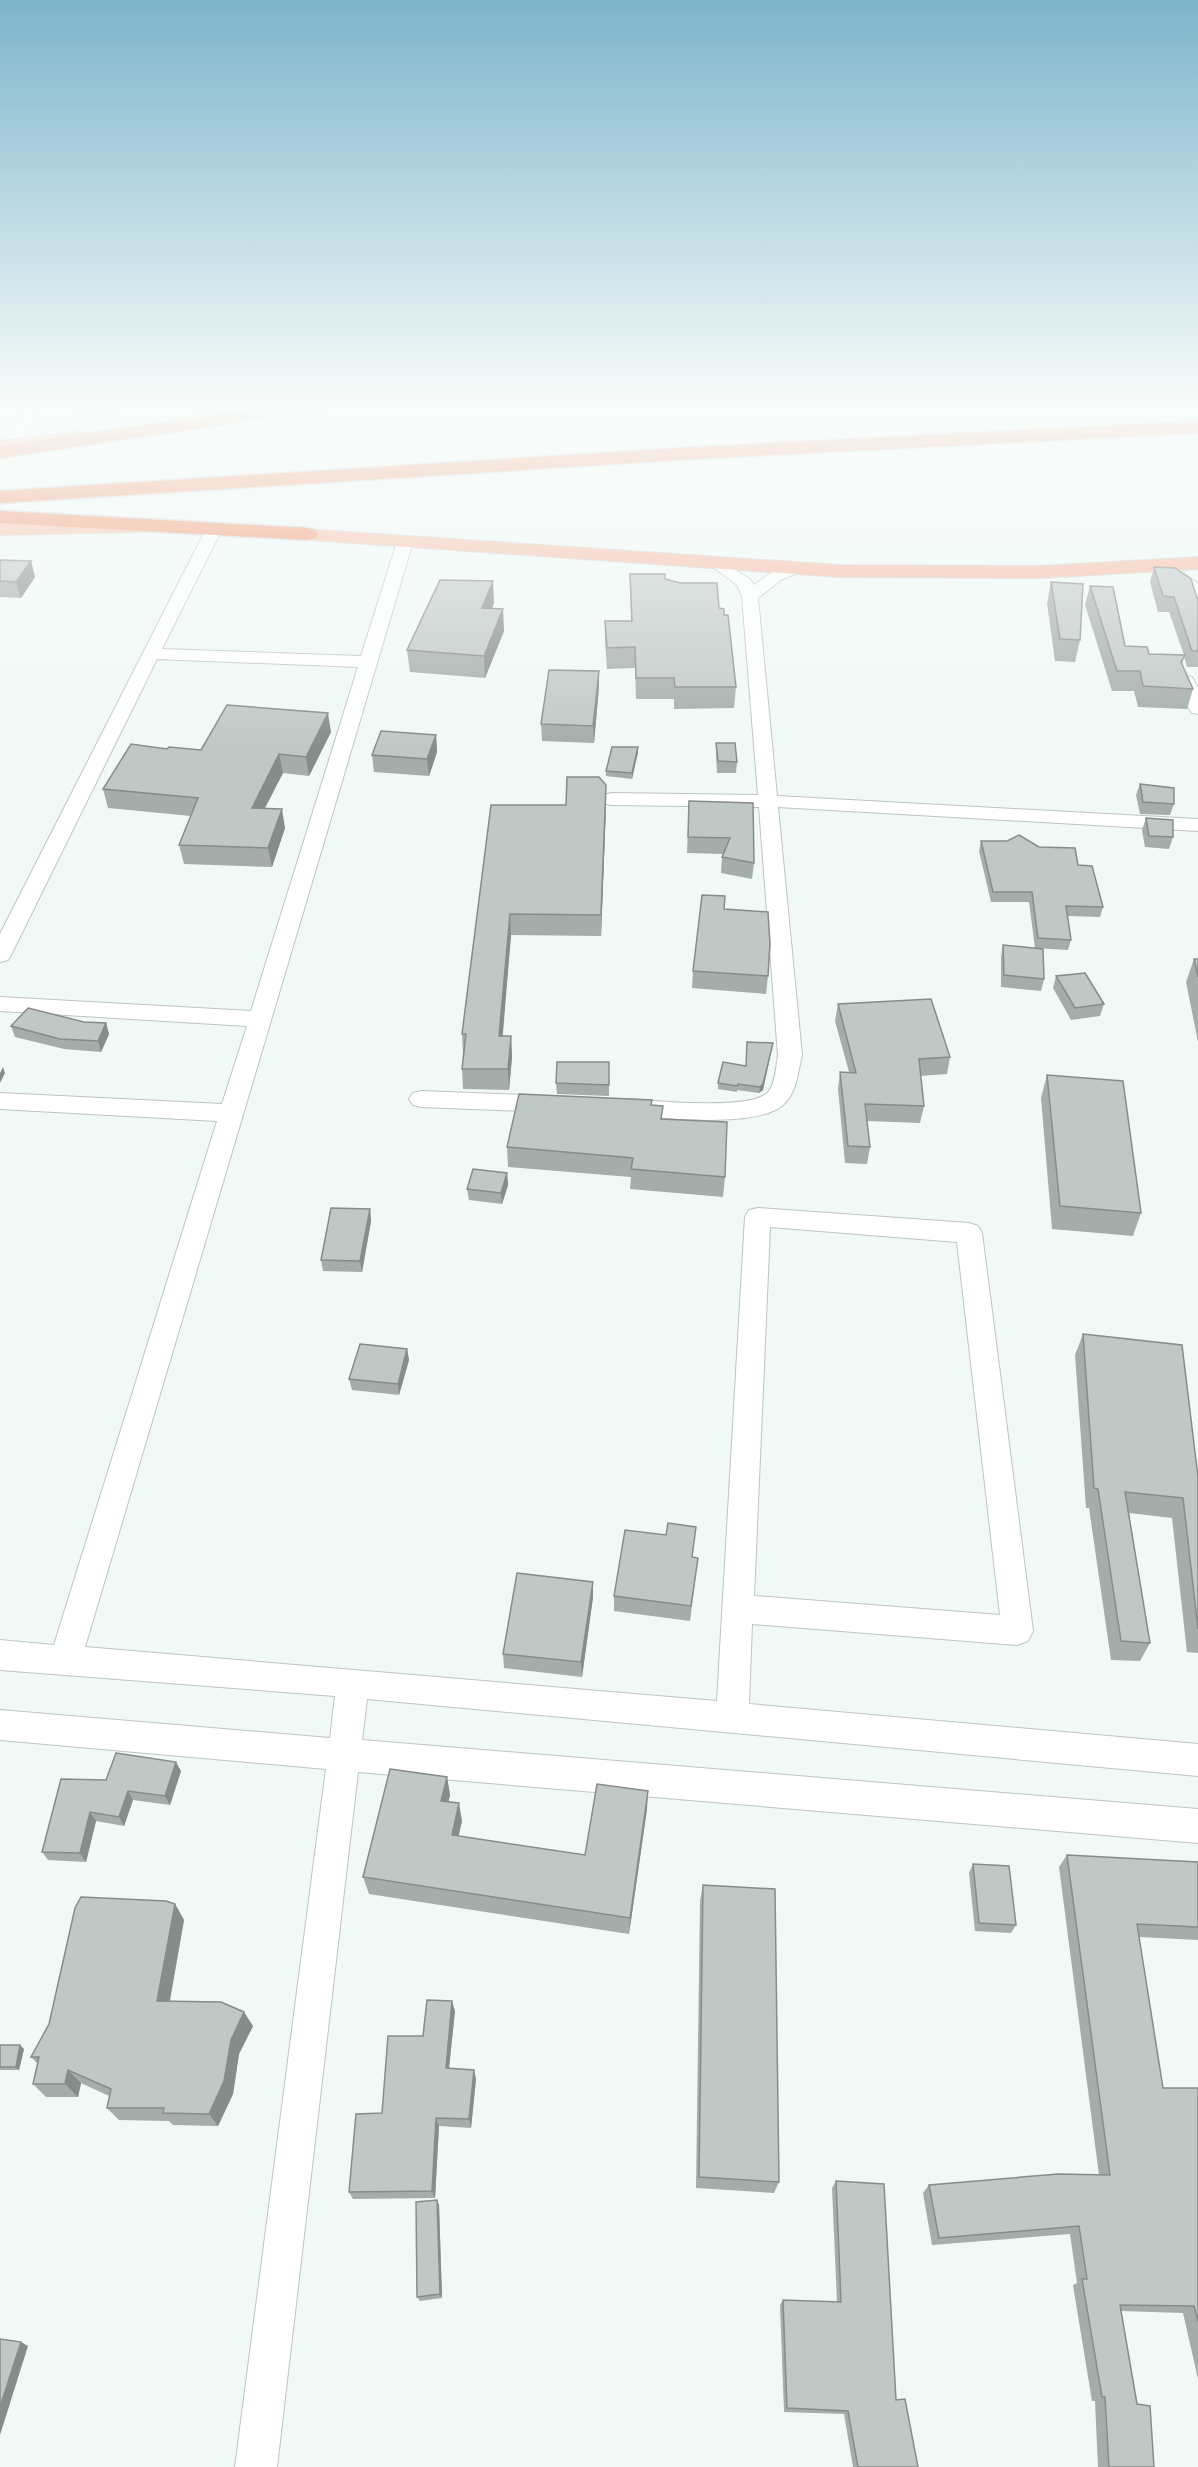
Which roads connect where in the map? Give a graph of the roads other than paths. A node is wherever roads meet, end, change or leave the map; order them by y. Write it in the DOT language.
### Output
graph roads {
  1 [pos="59,520"];
  2 [pos="0,529"];
  3 [pos="213,531"];
  4 [pos="308,534"];
  5 [pos="405,542"];
  6 [pos="716,563"];
  7 [pos="1198,563"];
  8 [pos="1161,565"];
  9 [pos="796,568"];
  10 [pos="1198,592"];
  11 [pos="750,596"];
  12 [pos="152,654"];
  13 [pos="369,662"];
  14 [pos="1186,681"];
  15 [pos="1198,709"];
  16 [pos="611,799"];
  17 [pos="768,801"];
  18 [pos="1198,825"];
  19 [pos="0,955"];
  20 [pos="0,1004"];
  21 [pos="260,1018"];
  22 [pos="421,1099"];
  23 [pos="0,1101"];
  24 [pos="575,1105"];
  25 [pos="610,1107"];
  26 [pos="232,1113"];
  27 [pos="737,1609"];
  28 [pos="0,1655"];
  29 [pos="65,1660"];
  30 [pos="353,1683"];
  31 [pos="732,1717"];
  32 [pos="0,1725"];
  33 [pos="344,1755"];
  34 [pos="1198,1761"];
  35 [pos="1198,1826"];
  36 [pos="256,2467"];
  1 -- 4 [label="highway"];
  2 -- 3 [label="main road"];
  3 -- 4 [label="main road"];
  3 -- 12 [label="street"];
  4 -- 5 [label="main road"];
  5 -- 6 [label="main road"];
  5 -- 13 [label="street"];
  6 -- 9 [label="main road"];
  6 -- 11 [label="street"];
  7 -- 8 [label="main road"];
  8 -- 9 [label="main road"];
  8 -- 10 [label="street"];
  9 -- 11 [label="street"];
  11 -- 17 [label="street"];
  12 -- 13 [label="street"];
  12 -- 19 [label="street"];
  13 -- 21 [label="street"];
  14 -- 15 [label="street"];
  16 -- 17 [label="street"];
  17 -- 18 [label="street"];
  17 -- 25 [label="street"];
  20 -- 21 [label="street"];
  21 -- 26 [label="street"];
  22 -- 24 [label="street"];
  23 -- 26 [label="street"];
  26 -- 29 [label="street"];
  27 -- 27 [label="street"];
  27 -- 31 [label="street"];
  28 -- 29 [label="street"];
  29 -- 30 [label="street"];
  30 -- 31 [label="street"];
  30 -- 33 [label="street"];
  31 -- 34 [label="street"];
  32 -- 33 [label="street"];
  33 -- 35 [label="street"];
  33 -- 36 [label="street"];
}
